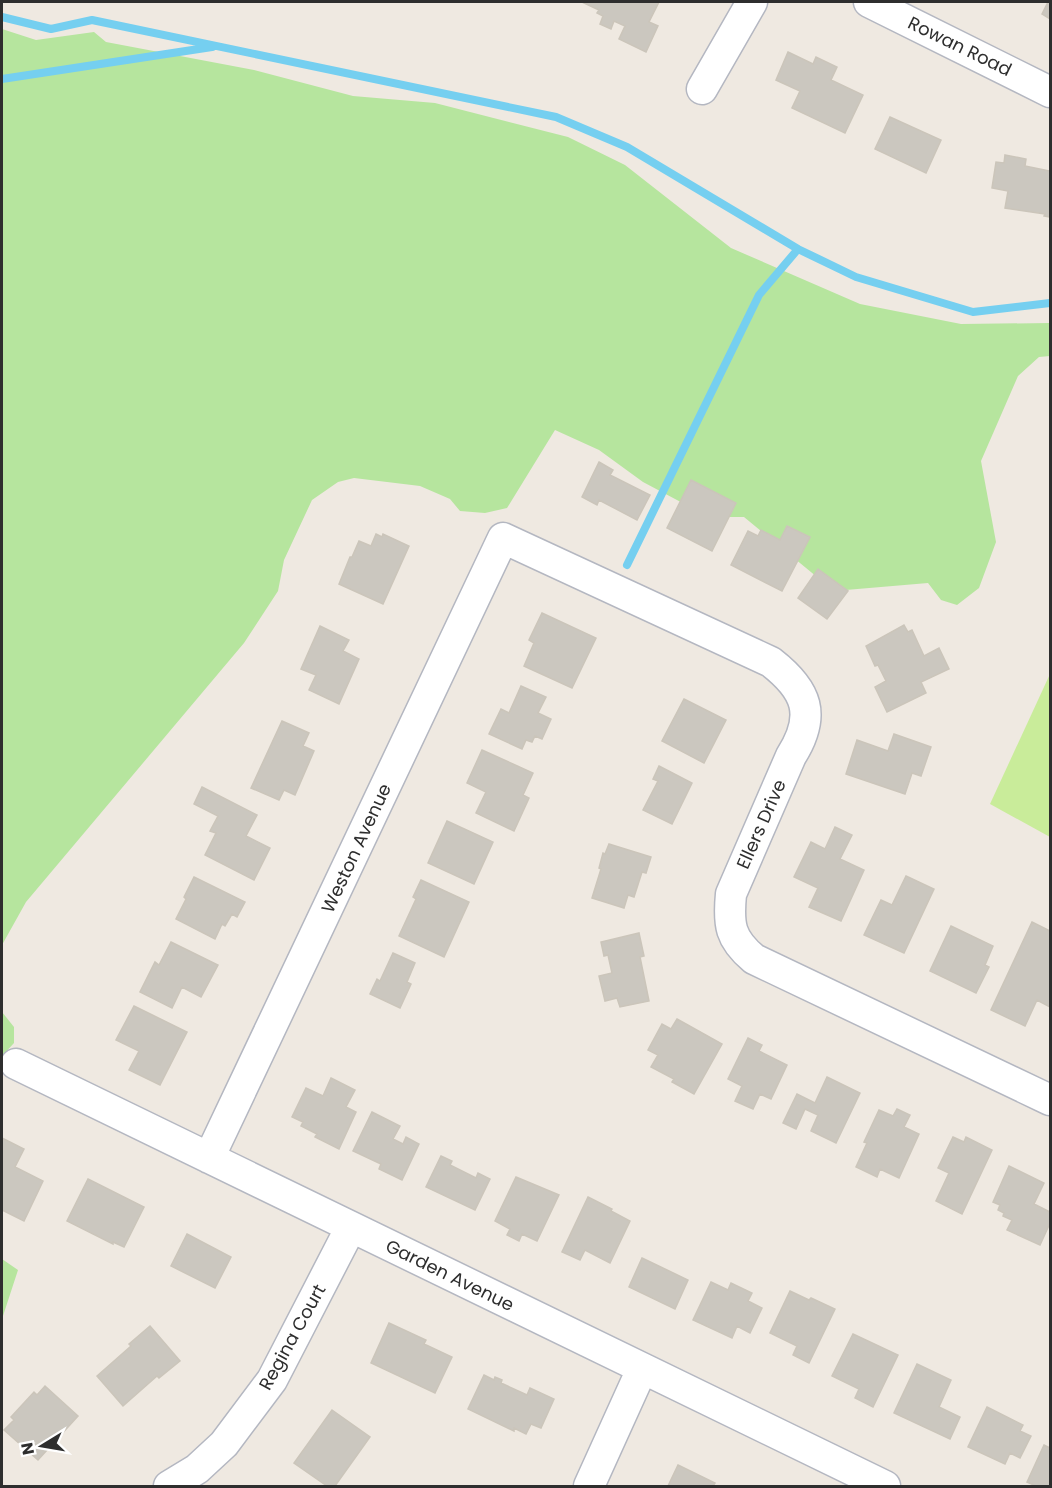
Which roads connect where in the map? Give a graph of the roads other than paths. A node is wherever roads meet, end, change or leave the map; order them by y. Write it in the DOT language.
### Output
graph roads {
  1 [pos="752,2"];
  2 [pos="869,2"];
  3 [pos="702,89"];
  4 [pos="1050,92"];
  5 [pos="503,538"];
  6 [pos="16,1064"];
  7 [pos="1050,1100"];
  8 [pos="209,1158"];
  9 [pos="351,1227"];
  10 [pos="642,1369"];
  11 [pos="168,1486"];
  12 [pos="589,1486"];
  13 [pos="885,1486"];
  1 -- 3 [label="street"];
  2 -- 4 [label="street, Rowan Road"];
  5 -- 7 [label="street, Ellers Drive"];
  5 -- 8 [label="street, Weston Avenue"];
  6 -- 8 [label="street, Garden Avenue"];
  8 -- 9 [label="street, Garden Avenue"];
  9 -- 10 [label="street, Garden Avenue"];
  9 -- 11 [label="street, Regina Court"];
  10 -- 12 [label="street"];
  10 -- 13 [label="street, Garden Avenue"];
}
